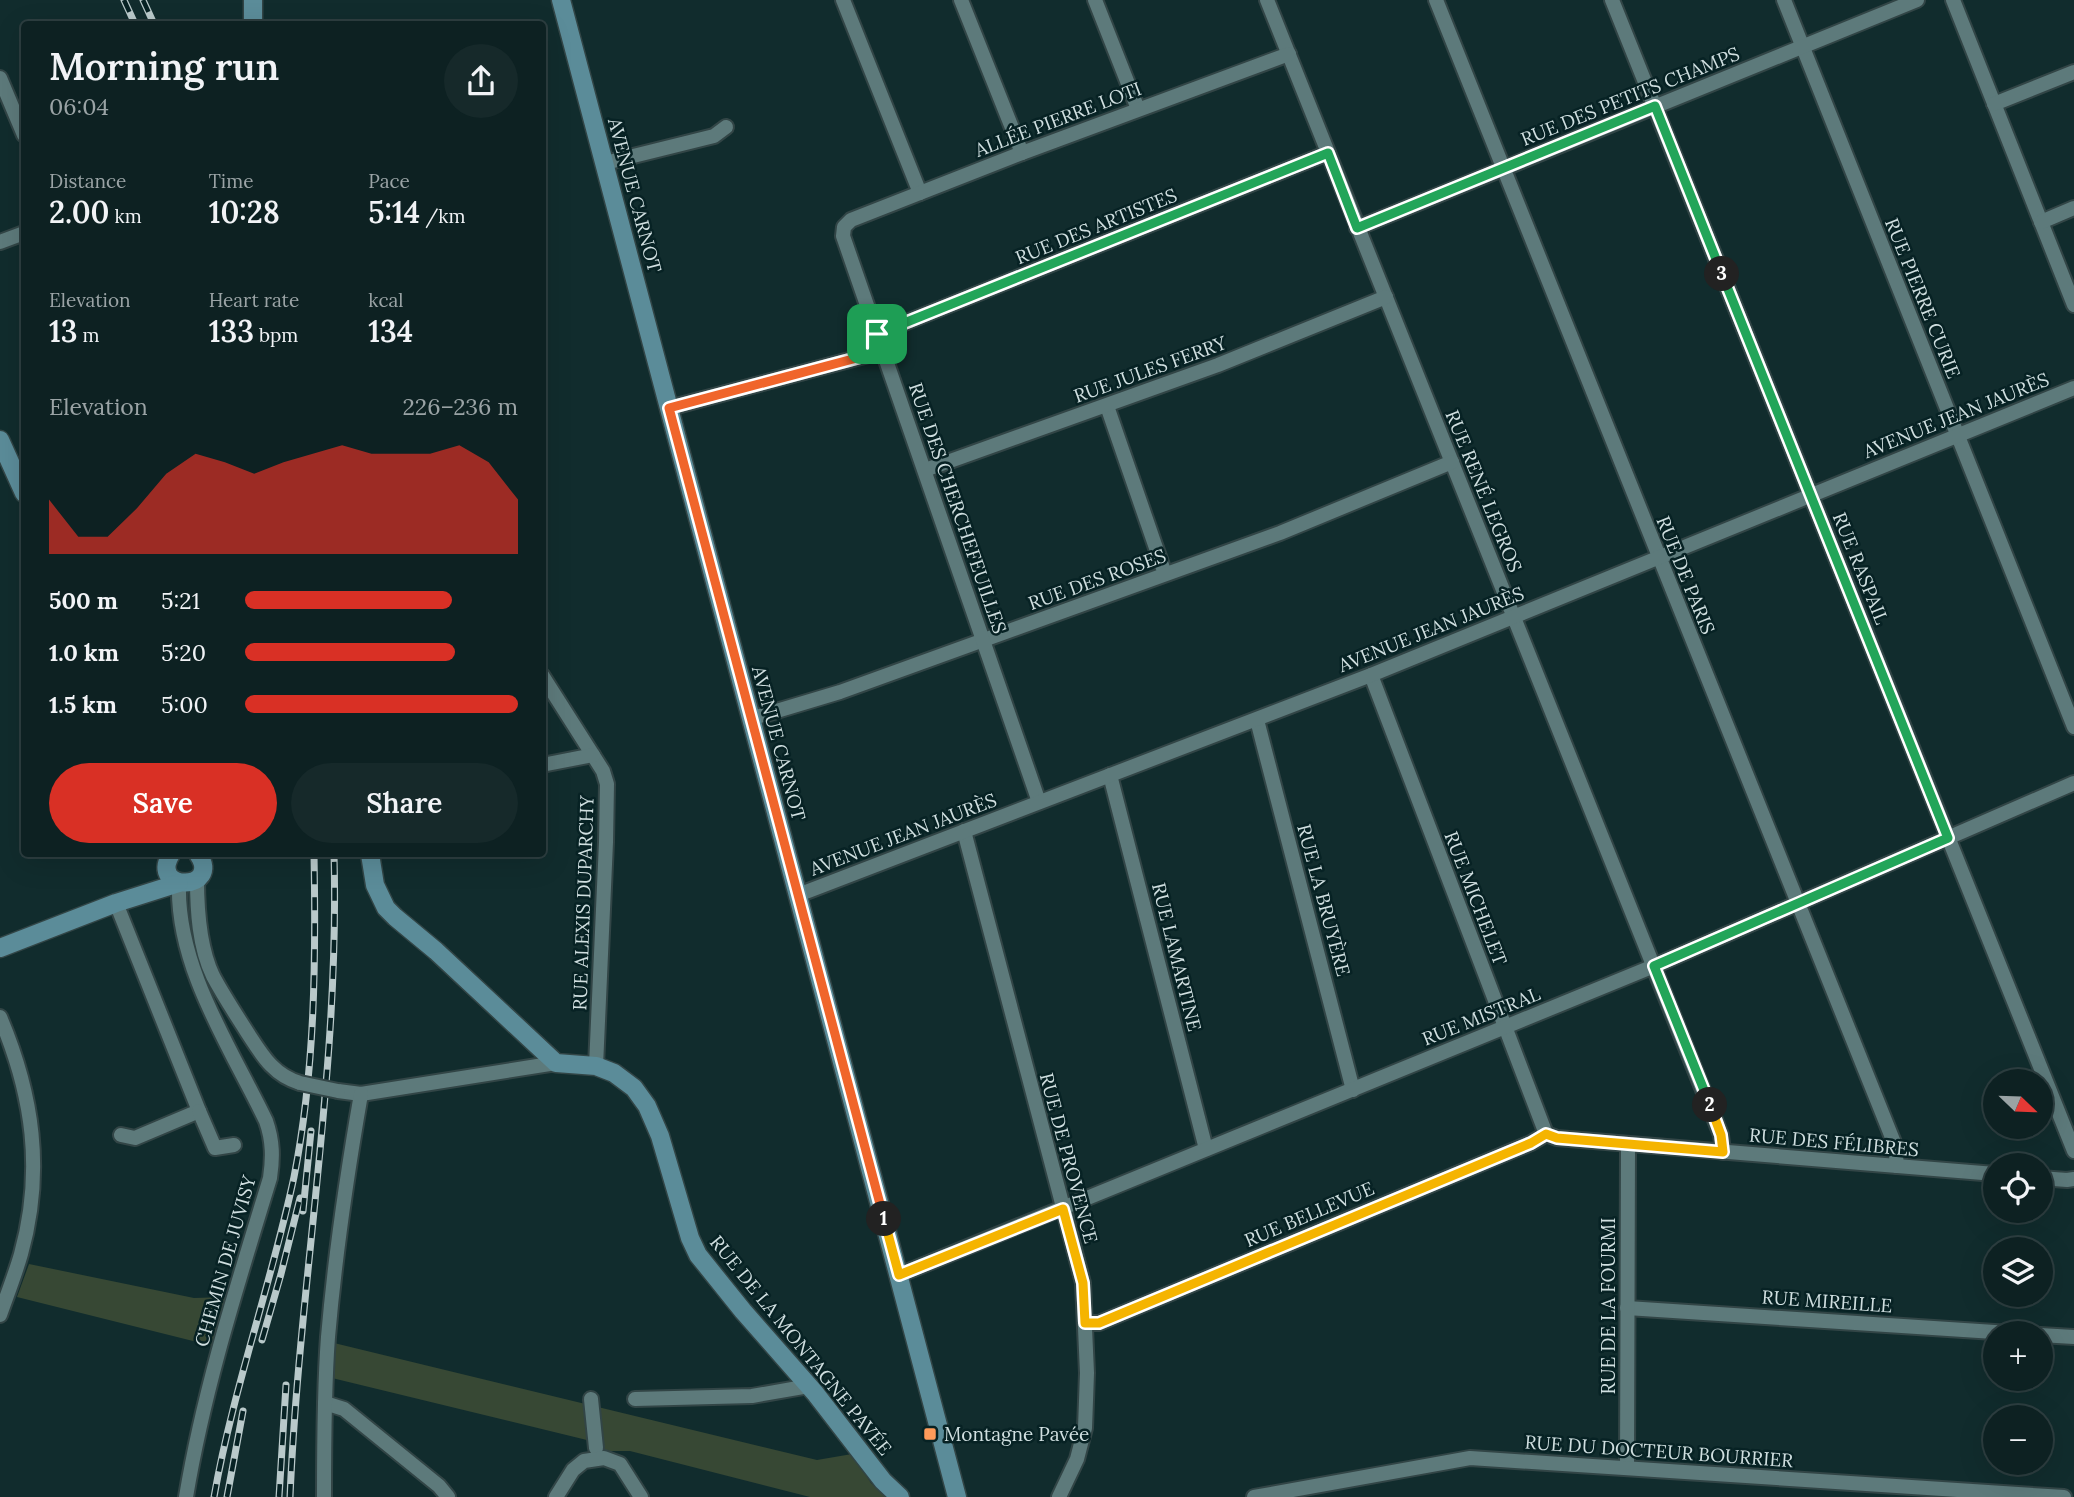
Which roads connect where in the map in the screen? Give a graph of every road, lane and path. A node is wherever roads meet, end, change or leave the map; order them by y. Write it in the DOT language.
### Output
graph roads {
  1 [pos="253,0"];
  2 [pos="563,0"];
  3 [pos="843,0"];
  4 [pos="961,0"];
  5 [pos="1095,0"];
  6 [pos="1267,0"];
  7 [pos="1436,0"];
  8 [pos="1612,0"];
  9 [pos="1784,0"];
  10 [pos="1917,0"];
  11 [pos="1953,0"];
  12 [pos="253,21"];
  13 [pos="1802,46"];
  14 [pos="1289,54"];
  15 [pos="2074,72"];
  16 [pos="0,78"];
  17 [pos="1994,104"];
  18 [pos="1655,106"];
  19 [pos="1138,108"];
  20 [pos="726,127"];
  21 [pos="21,128"];
  22 [pos="1022,153"];
  23 [pos="1328,153"];
  24 [pos="606,163"];
  25 [pos="1503,168"];
  26 [pos="920,193"];
  27 [pos="2074,208"];
  28 [pos="2040,222"];
  29 [pos="844,227"];
  30 [pos="1357,228"];
  31 [pos="21,234"];
  32 [pos="0,242"];
  33 [pos="1387,297"];
  34 [pos="2074,305"];
  35 [pos="877,334"];
  36 [pos="883,351"];
  37 [pos="2074,388"];
  38 [pos="1107,406"];
  39 [pos="669,408"];
  40 [pos="1957,436"];
  41 [pos="0,440"];
  42 [pos="1452,462"];
  43 [pos="925,470"];
  44 [pos="21,486"];
  45 [pos="1811,496"];
  46 [pos="1658,558"];
  47 [pos="1165,574"];
  48 [pos="1514,617"];
  49 [pos="983,641"];
  50 [pos="1371,675"];
  51 [pos="546,681"];
  52 [pos="750,719"];
  53 [pos="1257,720"];
  54 [pos="2074,727"];
  55 [pos="593,755"];
  56 [pos="546,764"];
  57 [pos="1110,775"];
  58 [pos="2074,783"];
  59 [pos="1039,802"];
  60 [pos="964,831"];
  61 [pos="1948,838"];
  62 [pos="201,857"];
  63 [pos="370,857"];
  64 [pos="169,859"];
  65 [pos="197,879"];
  66 [pos="179,883"];
  67 [pos="798,894"];
  68 [pos="116,903"];
  69 [pos="1797,904"];
  70 [pos="200,924"];
  71 [pos="0,948"];
  72 [pos="1654,966"];
  73 [pos="0,1017"];
  74 [pos="1504,1027"];
  75 [pos="0,1040"];
  76 [pos="555,1063"];
  77 [pos="596,1066"];
  78 [pos="20,1068"];
  79 [pos="1353,1090"];
  80 [pos="361,1094"];
  81 [pos="200,1111"];
  82 [pos="1546,1134"];
  83 [pos="121,1135"];
  84 [pos="234,1145"];
  85 [pos="1628,1145"];
  86 [pos="1206,1149"];
  87 [pos="2074,1151"];
  88 [pos="1723,1152"];
  89 [pos="1897,1166"];
  90 [pos="1983,1173"];
  91 [pos="2053,1179"];
  92 [pos="2074,1179"];
  93 [pos="1063,1209"];
  94 [pos="899,1275"];
  95 [pos="1627,1308"];
  96 [pos="0,1315"];
  97 [pos="1085,1323"];
  98 [pos="1983,1331"];
  99 [pos="2053,1336"];
  100 [pos="2074,1337"];
  101 [pos="809,1386"];
  102 [pos="592,1399"];
  103 [pos="635,1399"];
  104 [pos="325,1403"];
  105 [pos="600,1453"];
  106 [pos="1627,1468"];
  107 [pos="186,1497"];
  108 [pos="324,1497"];
  109 [pos="449,1497"];
  110 [pos="556,1497"];
  111 [pos="641,1497"];
  112 [pos="900,1497"];
  113 [pos="957,1497"];
  114 [pos="1061,1497"];
  115 [pos="1254,1497"];
  116 [pos="2064,1497"];
  1 -- 12 [label="street"];
  2 -- 24 [label="street, AVENUE CARNOT"];
  3 -- 26 [label="street"];
  4 -- 22 [label="street"];
  5 -- 19 [label="street"];
  6 -- 14 [label="street, RUE RENÉ LEGROS"];
  7 -- 25 [label="street, RUE DE PARIS"];
  8 -- 18 [label="street, RUE RASPAIL"];
  9 -- 13 [label="street, RUE PIERRE CURIE"];
  10 -- 13 [label="street, RUE DES PETITS CHAMPS"];
  11 -- 17 [label="street"];
  13 -- 18 [label="street, RUE DES PETITS CHAMPS"];
  13 -- 40 [label="street, RUE PIERRE CURIE"];
  14 -- 19 [label="street, ALLÉE PIERRE LOTI"];
  14 -- 23 [label="street, RUE RENÉ LEGROS"];
  15 -- 17 [label="street"];
  16 -- 21 [label="street"];
  17 -- 28 [label="street"];
  18 -- 25 [label="street, RUE DES PETITS CHAMPS"];
  18 -- 45 [label="street, RUE RASPAIL"];
  19 -- 22 [label="street, ALLÉE PIERRE LOTI"];
  20 -- 24 [label="street"];
  22 -- 26 [label="street, ALLÉE PIERRE LOTI"];
  23 -- 30 [label="street, RUE RENÉ LEGROS"];
  23 -- 35 [label="street, RUE DES ARTISTES"];
  24 -- 39 [label="street, AVENUE CARNOT"];
  25 -- 30 [label="street, RUE DES PETITS CHAMPS"];
  25 -- 46 [label="street, RUE DE PARIS"];
  26 -- 29 [label="street, ALLÉE PIERRE LOTI"];
  27 -- 28 [label="street"];
  28 -- 34 [label="street"];
  29 -- 35 [label="street, RUE DES CHERCHEFEUILLES"];
  30 -- 33 [label="street, RUE RENÉ LEGROS"];
  31 -- 32 [label="street"];
  33 -- 38 [label="street, RUE JULES FERRY"];
  33 -- 42 [label="street, RUE RENÉ LEGROS"];
  35 -- 36 [label="street, RUE DES CHERCHEFEUILLES"];
  36 -- 39 [label="street"];
  36 -- 43 [label="street, RUE DES CHERCHEFEUILLES"];
  37 -- 40 [label="street, AVENUE JEAN JAURÈS"];
  38 -- 43 [label="street, RUE JULES FERRY"];
  38 -- 47 [label="street"];
  39 -- 52 [label="street, AVENUE CARNOT"];
  40 -- 45 [label="street, AVENUE JEAN JAURÈS"];
  40 -- 54 [label="street, RUE PIERRE CURIE"];
  41 -- 44 [label="street"];
  42 -- 47 [label="street, RUE DES ROSES"];
  42 -- 48 [label="street, RUE RENÉ LEGROS"];
  43 -- 49 [label="street, RUE DES CHERCHEFEUILLES"];
  45 -- 46 [label="street, AVENUE JEAN JAURÈS"];
  45 -- 61 [label="street, RUE RASPAIL"];
  46 -- 48 [label="street, AVENUE JEAN JAURÈS"];
  46 -- 69 [label="street, RUE DE PARIS"];
  47 -- 49 [label="street, RUE DES ROSES"];
  48 -- 50 [label="street, AVENUE JEAN JAURÈS"];
  48 -- 72 [label="street, RUE RENÉ LEGROS"];
  49 -- 52 [label="street, RUE DES ROSES"];
  49 -- 59 [label="street, RUE DES CHERCHEFEUILLES"];
  50 -- 53 [label="street, AVENUE JEAN JAURÈS"];
  50 -- 74 [label="street, RUE MICHELET"];
  51 -- 55 [label="street, RUE ALEXIS DUPARCHY"];
  52 -- 67 [label="street, AVENUE CARNOT"];
  53 -- 57 [label="street, AVENUE JEAN JAURÈS"];
  53 -- 79 [label="street, RUE LA BRUYÈRE"];
  55 -- 56 [label="street"];
  55 -- 77 [label="street, RUE ALEXIS DUPARCHY"];
  57 -- 59 [label="street, AVENUE JEAN JAURÈS"];
  57 -- 86 [label="street, RUE LAMARTINE"];
  58 -- 61 [label="street, RUE MISTRAL"];
  59 -- 60 [label="street, AVENUE JEAN JAURÈS"];
  60 -- 67 [label="street, AVENUE JEAN JAURÈS"];
  60 -- 93 [label="street, RUE DE PROVENCE"];
  61 -- 69 [label="street, RUE MISTRAL"];
  61 -- 87 [label="street, RUE RASPAIL"];
  62 -- 65 [label="street"];
  63 -- 76 [label="street"];
  64 -- 66 [label="street"];
  64 -- 68 [label="street"];
  65 -- 66 [label="street"];
  65 -- 70 [label="street, RUE DE LA MONTAGNE PAVÉE"];
  66 -- 68 [label="street"];
  66 -- 70 [label="street, RUE DE LA MONTAGNE PAVÉE"];
  66 -- 107 [label="street, CHEMIN DE JUVISY"];
  67 -- 94 [label="street, AVENUE CARNOT"];
  68 -- 71 [label="street"];
  68 -- 81 [label="street"];
  69 -- 72 [label="street, RUE MISTRAL"];
  69 -- 89 [label="street, RUE DE PARIS"];
  70 -- 80 [label="street, RUE DE LA MONTAGNE PAVÉE, bridge"];
  72 -- 74 [label="street, RUE MISTRAL"];
  72 -- 88 [label="street, RUE RENÉ LEGROS"];
  73 -- 78 [label="street"];
  74 -- 79 [label="street, RUE MISTRAL"];
  74 -- 82 [label="street, RUE MICHELET"];
  75 -- 78 [label="street"];
  76 -- 77 [label="street, RUE DE LA MONTAGNE PAVÉE"];
  76 -- 80 [label="street, RUE DE LA MONTAGNE PAVÉE"];
  77 -- 101 [label="street, RUE DE LA MONTAGNE PAVÉE"];
  78 -- 96 [label="street"];
  79 -- 86 [label="street, RUE MISTRAL"];
  80 -- 104 [label="street"];
  81 -- 83 [label="street"];
  81 -- 84 [label="street"];
  82 -- 85 [label="street, RUE DES FÉLIBRES"];
  82 -- 97 [label="street, RUE BELLEVUE"];
  85 -- 88 [label="street, RUE DES FÉLIBRES"];
  85 -- 95 [label="street, RUE DE LA FOURMI"];
  86 -- 93 [label="street, RUE MISTRAL"];
  88 -- 89 [label="street, RUE DES FÉLIBRES"];
  89 -- 90 [label="street, RUE DES FÉLIBRES"];
  91 -- 92 [label="street"];
  93 -- 94 [label="street, RUE MISTRAL"];
  93 -- 97 [label="street, RUE DE PROVENCE"];
  94 -- 113 [label="street, AVENUE CARNOT"];
  95 -- 98 [label="street, RUE MIREILLE"];
  95 -- 106 [label="street, RUE DE LA FOURMI"];
  97 -- 114 [label="street, RUE DE PROVENCE"];
  99 -- 100 [label="street"];
  101 -- 103 [label="street"];
  101 -- 112 [label="street, RUE DE LA MONTAGNE PAVÉE"];
  102 -- 105 [label="street"];
  104 -- 108 [label="street"];
  104 -- 109 [label="street"];
  105 -- 110 [label="street"];
  105 -- 111 [label="street"];
  106 -- 115 [label="street, RUE DU DOCTEUR BOURRIER"];
  106 -- 116 [label="street, RUE DU DOCTEUR BOURRIER"];
}
